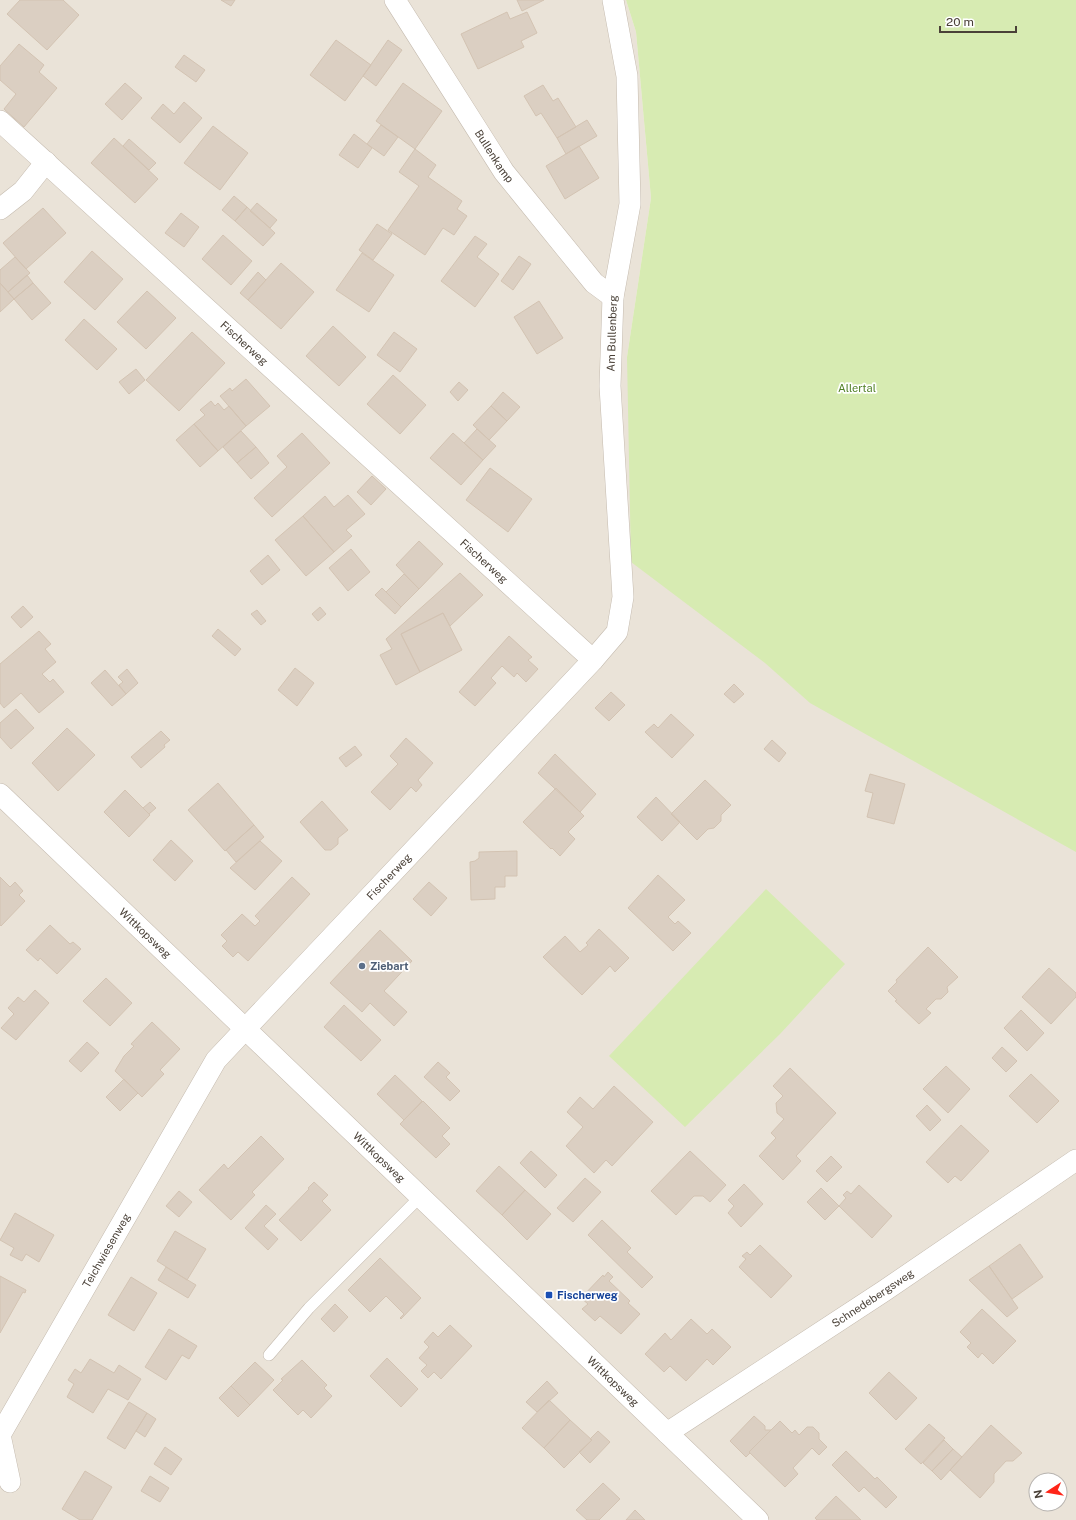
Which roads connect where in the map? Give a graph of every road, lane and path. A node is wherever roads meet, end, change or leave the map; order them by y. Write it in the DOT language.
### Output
graph roads {
  1 [pos="395,0"];
  2 [pos="613,0"];
  3 [pos="0,120"];
  4 [pos="46,162"];
  5 [pos="0,209"];
  6 [pos="613,297"];
  7 [pos="593,660"];
  8 [pos="0,794"];
  9 [pos="245,1030"];
  10 [pos="1076,1160"];
  11 [pos="420,1197"];
  12 [pos="269,1355"];
  13 [pos="667,1433"];
  14 [pos="10,1482"];
  15 [pos="758,1520"];
  1 -- 6 [label="street, Bullenkamp"];
  2 -- 6 [label="street, Am Bullenberg"];
  3 -- 4 [label="street, Fischerweg"];
  4 -- 5 [label="street"];
  4 -- 7 [label="street, Fischerweg"];
  6 -- 7 [label="street, Am Bullenberg"];
  7 -- 9 [label="street, Fischerweg"];
  8 -- 9 [label="street, Wittkopsweg"];
  9 -- 11 [label="street, Wittkopsweg"];
  9 -- 14 [label="street, Teichwiesenweg"];
  10 -- 13 [label="street, Schnedebergsweg"];
  11 -- 12 [label="lane"];
  11 -- 13 [label="street, Wittkopsweg"];
  13 -- 15 [label="street, Wittkopsweg"];
}
